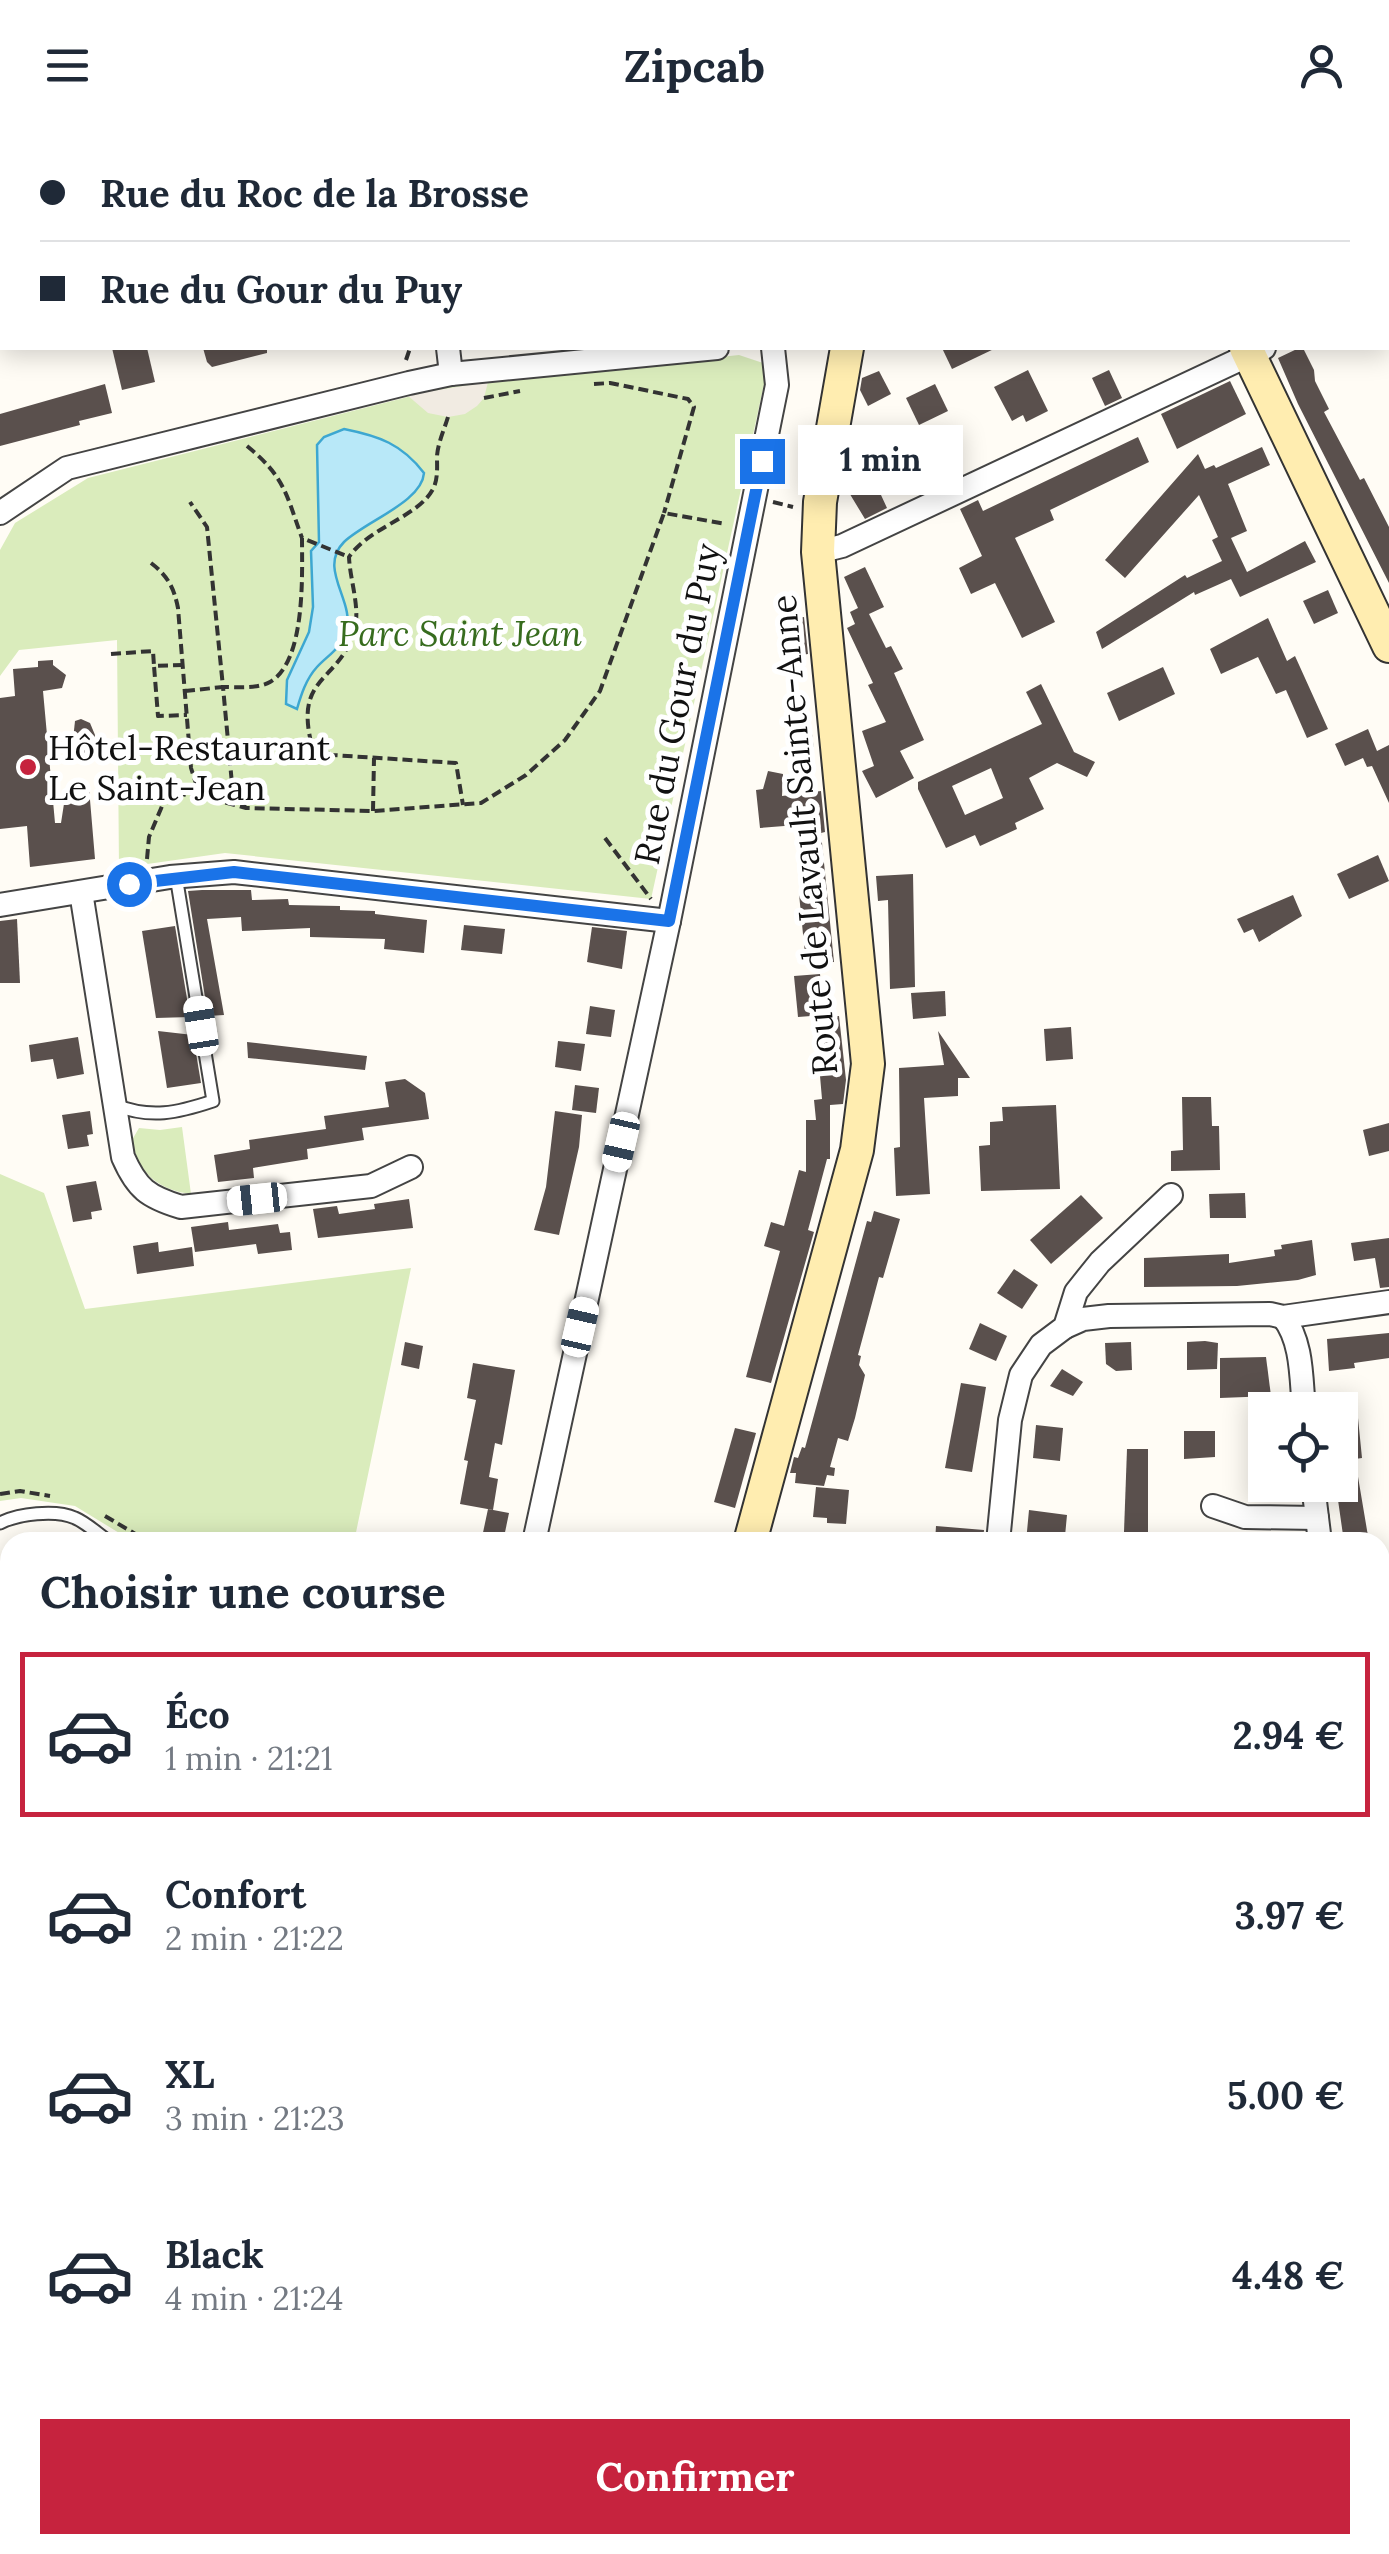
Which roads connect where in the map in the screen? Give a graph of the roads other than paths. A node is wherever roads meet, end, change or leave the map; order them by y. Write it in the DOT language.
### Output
graph roads {
  1 [pos="448,350"];
  2 [pos="697,350"];
  3 [pos="773,350"];
  4 [pos="847,350"];
  5 [pos="1253,350"];
  6 [pos="451,374"];
  7 [pos="0,513"];
  8 [pos="818,552"];
  9 [pos="1389,646"];
  10 [pos="176,876"];
  11 [pos="81,892"];
  12 [pos="0,905"];
  13 [pos="659,920"];
  14 [pos="115,1105"];
  15 [pos="411,1167"];
  16 [pos="1171,1195"];
  17 [pos="1389,1302"];
  18 [pos="1283,1317"];
  19 [pos="1065,1327"];
  20 [pos="1302,1392"];
  21 [pos="1315,1502"];
  22 [pos="1212,1506"];
  23 [pos="1317,1518"];
  24 [pos="0,1523"];
  25 [pos="93,1532"];
  26 [pos="536,1532"];
  27 [pos="753,1532"];
  28 [pos="999,1532"];
  29 [pos="1319,1532"];
  1 -- 6 [label="street"];
  2 -- 6 [label="street"];
  3 -- 13 [label="street, Rue du Gour du Puy"];
  4 -- 8 [label="street, Route de Lavault Sainte-Anne"];
  5 -- 8 [label="street"];
  5 -- 9 [label="street"];
  6 -- 7 [label="street"];
  8 -- 27 [label="street, Route de Lavault Sainte-Anne"];
  10 -- 11 [label="street"];
  10 -- 13 [label="street"];
  10 -- 14 [label="lane"];
  11 -- 12 [label="street"];
  11 -- 14 [label="street"];
  13 -- 26 [label="street, Rue du Gour du Puy"];
  14 -- 15 [label="street"];
  16 -- 19 [label="street"];
  17 -- 18 [label="street"];
  18 -- 19 [label="street"];
  18 -- 20 [label="street"];
  19 -- 28 [label="street"];
  21 -- 23 [label="street"];
  22 -- 23 [label="street"];
  23 -- 29 [label="street"];
  24 -- 25 [label="lane"];
}
